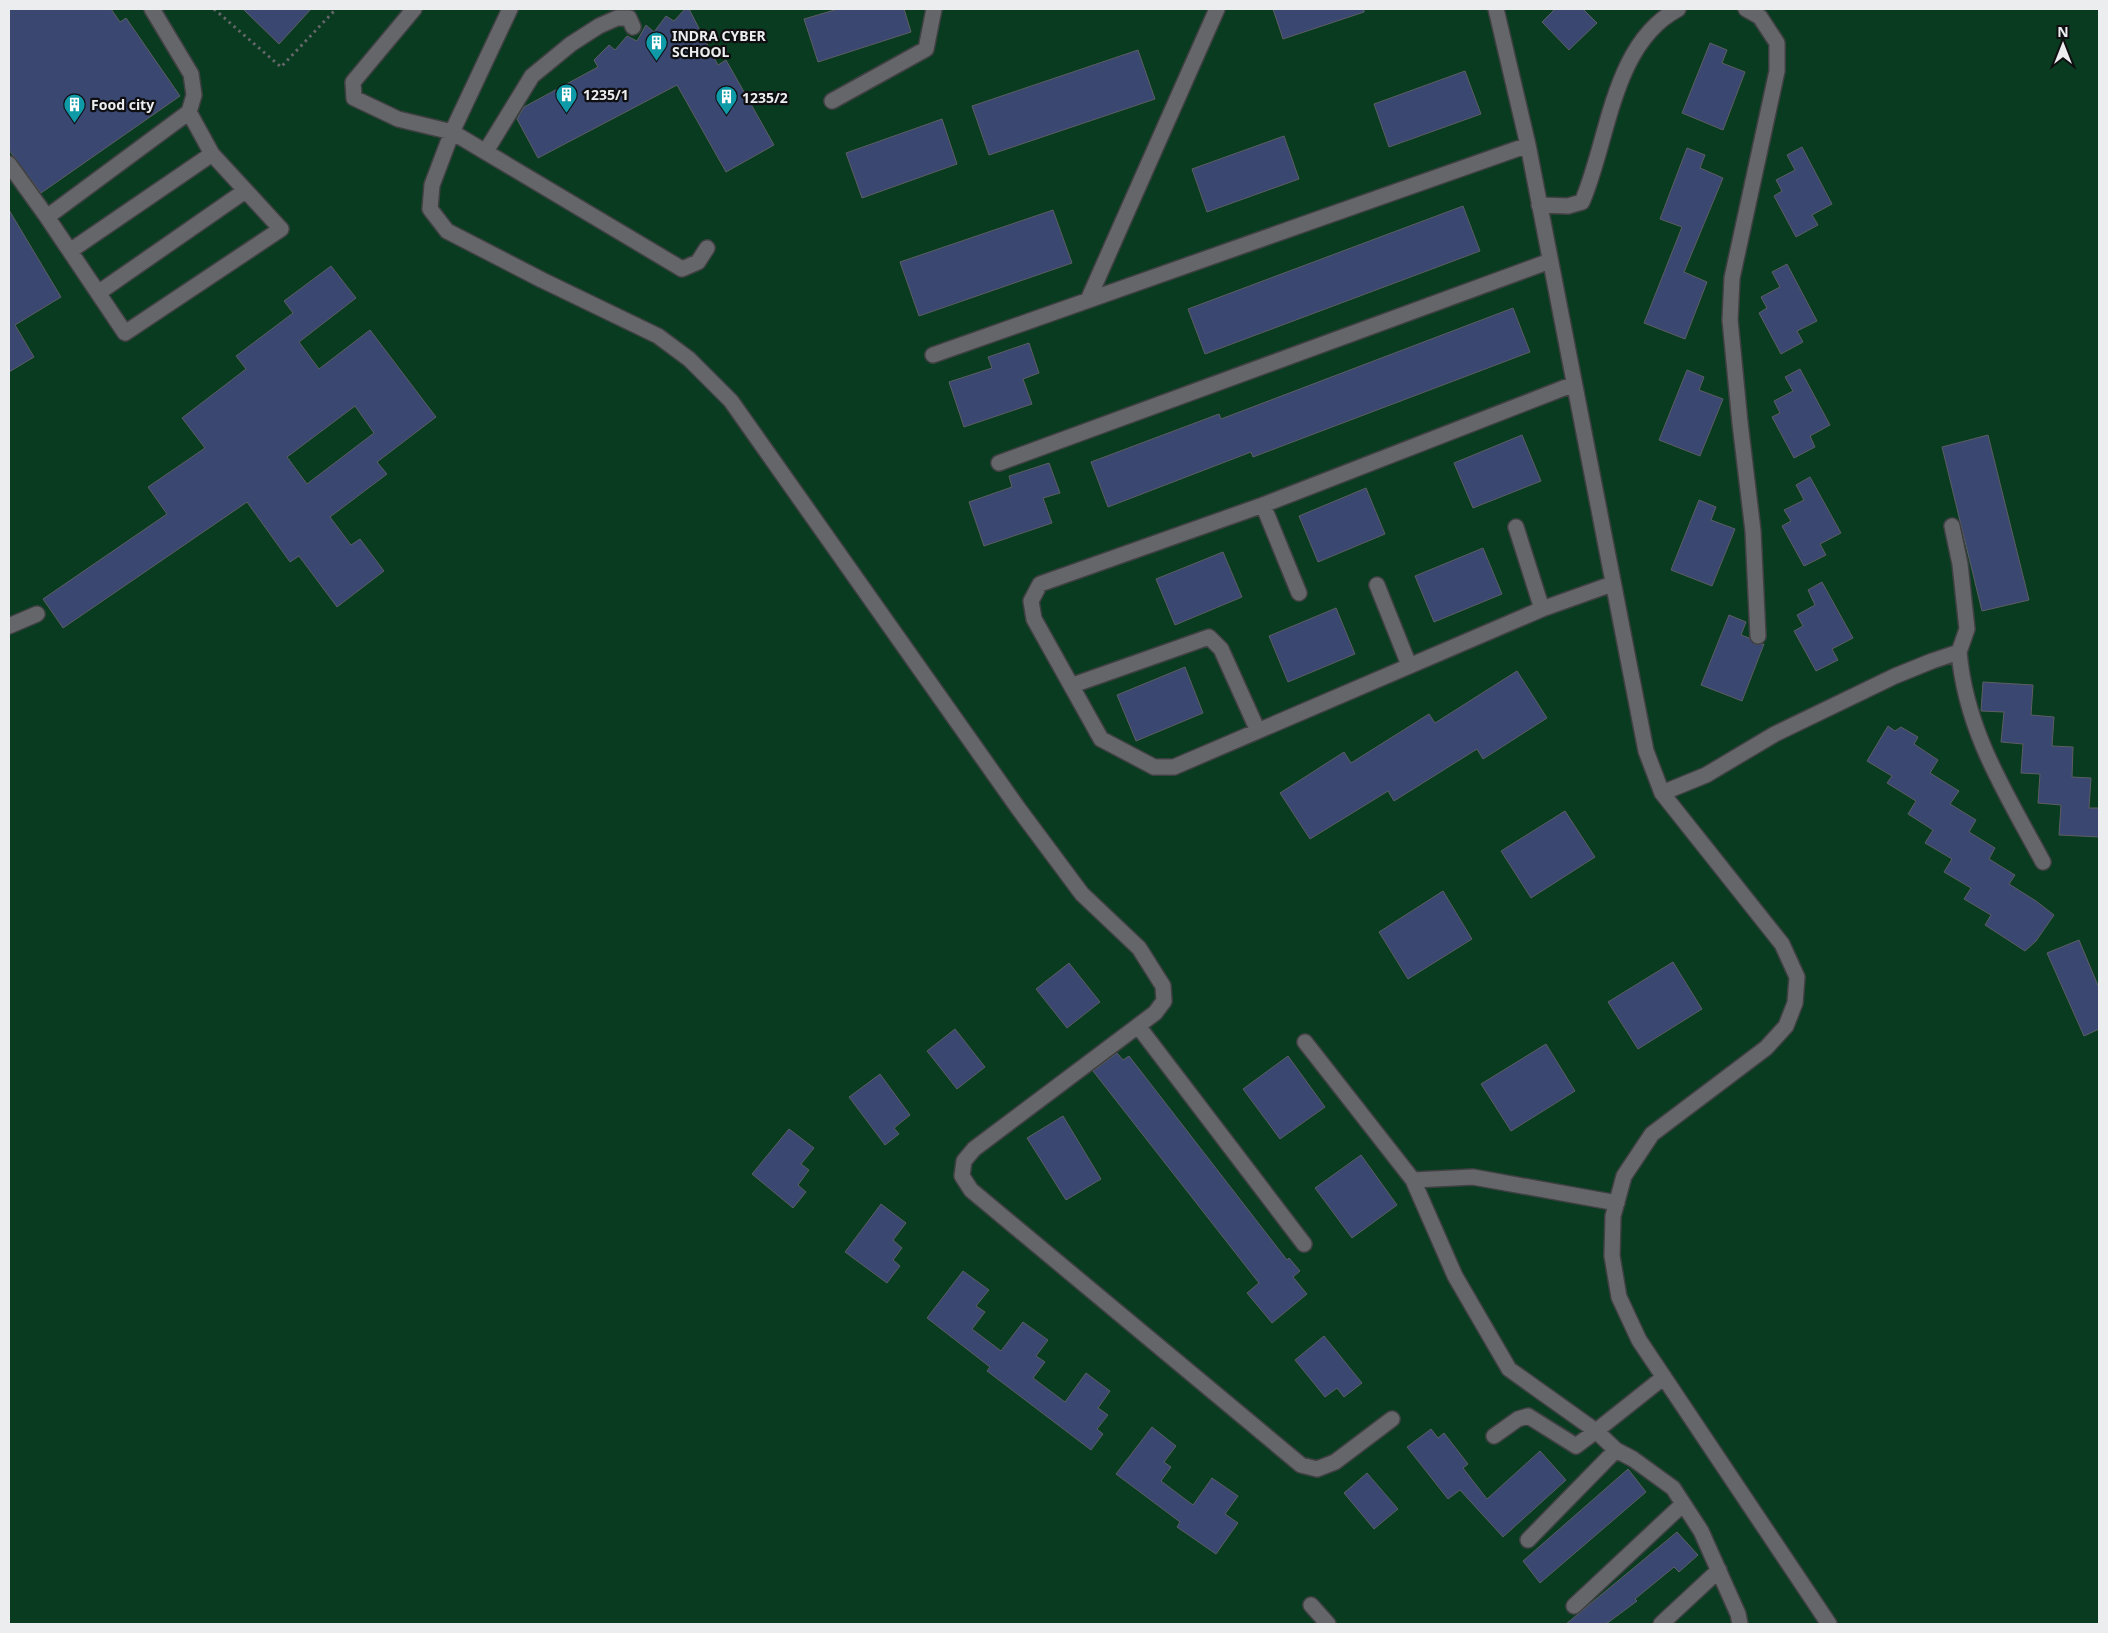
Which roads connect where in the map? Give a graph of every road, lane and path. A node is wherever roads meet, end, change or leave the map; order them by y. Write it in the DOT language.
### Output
graph roads {
  1 [pos="152,9"];
  2 [pos="214,9"];
  3 [pos="336,9"];
  4 [pos="414,9"];
  5 [pos="510,9"];
  6 [pos="934,9"];
  7 [pos="1217,9"];
  8 [pos="1496,9"];
  9 [pos="1678,9"];
  10 [pos="1746,9"];
  11 [pos="633,27"];
  12 [pos="832,101"];
  13 [pos="190,112"];
  14 [pos="452,132"];
  15 [pos="1528,146"];
  16 [pos="486,151"];
  17 [pos="212,154"];
  18 [pos="9,164"];
  19 [pos="245,190"];
  20 [pos="1539,206"];
  21 [pos="47,217"];
  22 [pos="707,248"];
  23 [pos="70,250"];
  24 [pos="1550,261"];
  25 [pos="98,293"];
  26 [pos="1088,300"];
  27 [pos="933,354"];
  28 [pos="1574,384"];
  29 [pos="999,463"];
  30 [pos="1262,505"];
  31 [pos="1952,526"];
  32 [pos="1516,527"];
  33 [pos="1612,584"];
  34 [pos="1377,585"];
  35 [pos="1299,593"];
  36 [pos="1542,609"];
  37 [pos="37,614"];
  38 [pos="9,626"];
  39 [pos="1758,636"];
  40 [pos="1960,652"];
  41 [pos="1409,665"];
  42 [pos="1073,685"];
  43 [pos="1258,731"];
  44 [pos="1662,793"];
  45 [pos="2043,862"];
  46 [pos="1138,1026"];
  47 [pos="1305,1042"];
  48 [pos="1413,1180"];
  49 [pos="1617,1204"];
  50 [pos="1304,1244"];
  51 [pos="1664,1377"];
  52 [pos="1392,1419"];
  53 [pos="1596,1431"];
  54 [pos="1494,1436"];
  55 [pos="1616,1450"];
  56 [pos="1684,1504"];
  57 [pos="1528,1540"];
  58 [pos="1719,1570"];
  59 [pos="1311,1605"];
  60 [pos="1574,1606"];
  61 [pos="1328,1624"];
  62 [pos="1661,1624"];
  63 [pos="1740,1624"];
  64 [pos="1828,1624"];
  1 -- 13 [label="street"];
  2 -- 3 [label="path"];
  4 -- 14 [label="street"];
  5 -- 14 [label="street"];
  6 -- 12 [label="street"];
  7 -- 26 [label="street"];
  8 -- 15 [label="street"];
  9 -- 20 [label="street"];
  10 -- 39 [label="street"];
  11 -- 16 [label="street"];
  13 -- 17 [label="street"];
  13 -- 21 [label="street"];
  14 -- 16 [label="street"];
  14 -- 46 [label="street"];
  15 -- 20 [label="street"];
  15 -- 26 [label="street"];
  16 -- 22 [label="street"];
  17 -- 19 [label="street"];
  17 -- 23 [label="street"];
  18 -- 21 [label="street"];
  19 -- 25 [label="street"];
  19 -- 25 [label="street"];
  20 -- 24 [label="street"];
  21 -- 23 [label="street"];
  23 -- 25 [label="street"];
  24 -- 28 [label="street"];
  24 -- 29 [label="street"];
  26 -- 27 [label="street"];
  28 -- 30 [label="street"];
  28 -- 33 [label="street"];
  30 -- 35 [label="street"];
  30 -- 42 [label="street"];
  31 -- 40 [label="street"];
  32 -- 36 [label="street"];
  33 -- 36 [label="street"];
  33 -- 44 [label="street"];
  34 -- 41 [label="street"];
  36 -- 41 [label="street"];
  37 -- 38 [label="street"];
  40 -- 44 [label="street"];
  40 -- 45 [label="street"];
  41 -- 43 [label="street"];
  42 -- 43 [label="street"];
  42 -- 43 [label="street"];
  44 -- 49 [label="street"];
  46 -- 50 [label="street"];
  46 -- 52 [label="street"];
  47 -- 48 [label="street"];
  48 -- 49 [label="street"];
  48 -- 53 [label="street"];
  49 -- 51 [label="street"];
  51 -- 53 [label="street"];
  51 -- 64 [label="street"];
  53 -- 54 [label="street"];
  53 -- 55 [label="street"];
  55 -- 56 [label="street"];
  55 -- 57 [label="street"];
  56 -- 58 [label="street"];
  56 -- 60 [label="street"];
  58 -- 62 [label="street"];
  58 -- 63 [label="street"];
  59 -- 61 [label="street"];
}
